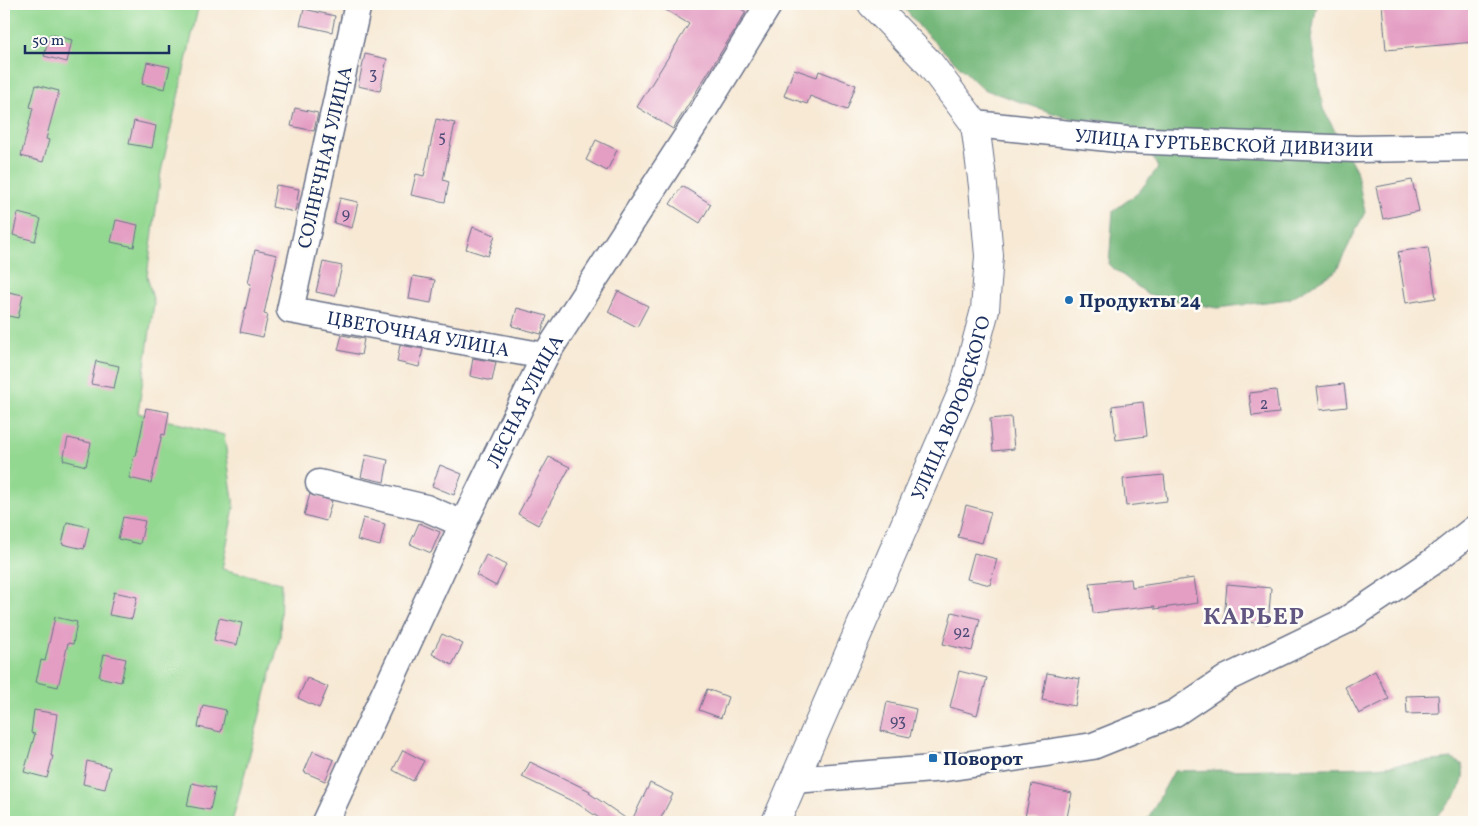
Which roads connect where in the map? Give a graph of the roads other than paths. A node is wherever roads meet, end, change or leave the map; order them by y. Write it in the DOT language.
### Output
graph roads {
  1 [pos="358,4"];
  2 [pos="769,4"];
  3 [pos="872,4"];
  4 [pos="975,124"];
  5 [pos="1474,147"];
  6 [pos="290,310"];
  7 [pos="545,356"];
  8 [pos="319,483"];
  9 [pos="463,524"];
  10 [pos="1474,529"];
  11 [pos="794,780"];
  12 [pos="325,822"];
  13 [pos="776,822"];
  1 -- 6 [label="street, СОЛНЕЧНАЯ УЛИЦА"];
  2 -- 7 [label="street, ЛЕСНАЯ УЛИЦА"];
  3 -- 4 [label="main road, УЛИЦА ВОРОВСКОГО"];
  4 -- 5 [label="street, УЛИЦА ГУРТЬЕВСКОЙ ДИВИЗИИ"];
  4 -- 11 [label="main road, УЛИЦА ВОРОВСКОГО"];
  6 -- 7 [label="street, ЦВЕТОЧНАЯ УЛИЦА"];
  7 -- 9 [label="street, ЛЕСНАЯ УЛИЦА"];
  8 -- 9 [label="street"];
  9 -- 12 [label="street, ЛЕСНАЯ УЛИЦА"];
  10 -- 11 [label="street"];
  11 -- 13 [label="main road, УЛИЦА ВОРОВСКОГО"];
}
